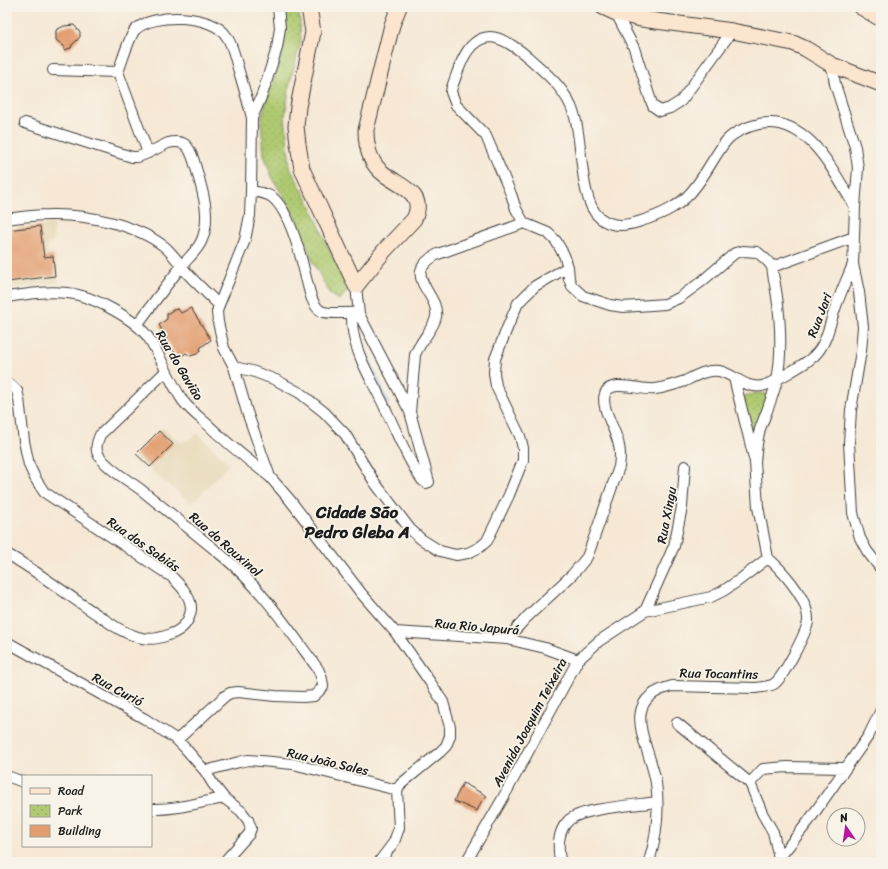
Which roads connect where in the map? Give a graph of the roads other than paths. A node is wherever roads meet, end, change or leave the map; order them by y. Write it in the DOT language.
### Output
graph roads {
  1 [pos="278,7"];
  2 [pos="309,7"];
  3 [pos="399,7"];
  4 [pos="861,7"];
  5 [pos="610,10"];
  6 [pos="881,19"];
  7 [pos="732,31"];
  8 [pos="832,64"];
  9 [pos="53,70"];
  10 [pos="118,72"];
  11 [pos="878,83"];
  12 [pos="252,118"];
  13 [pos="25,123"];
  14 [pos="148,153"];
  15 [pos="252,191"];
  16 [pos="855,207"];
  17 [pos="7,219"];
  18 [pos="524,223"];
  19 [pos="854,237"];
  20 [pos="853,264"];
  21 [pos="181,266"];
  22 [pos="568,267"];
  23 [pos="772,267"];
  24 [pos="356,286"];
  25 [pos="7,297"];
  26 [pos="219,305"];
  27 [pos="356,313"];
  28 [pos="137,325"];
  29 [pos="234,367"];
  30 [pos="166,371"];
  31 [pos="734,378"];
  32 [pos="777,378"];
  33 [pos="7,384"];
  34 [pos="410,412"];
  35 [pos="755,462"];
  36 [pos="685,466"];
  37 [pos="270,476"];
  38 [pos="7,554"];
  39 [pos="768,558"];
  40 [pos="881,569"];
  41 [pos="645,611"];
  42 [pos="395,632"];
  43 [pos="507,639"];
  44 [pos="7,642"];
  45 [pos="578,660"];
  46 [pos="881,710"];
  47 [pos="677,723"];
  48 [pos="177,740"];
  49 [pos="845,768"];
  50 [pos="205,771"];
  51 [pos="7,776"];
  52 [pos="22,782"];
  53 [pos="750,783"];
  54 [pos="397,790"];
  55 [pos="224,798"];
  56 [pos="658,802"];
  57 [pos="152,809"];
  58 [pos="778,860"];
  59 [pos="224,862"];
  60 [pos="379,862"];
  61 [pos="466,862"];
  62 [pos="560,862"];
  63 [pos="649,862"];
  1 -- 12 [label="street"];
  2 -- 24 [label="street"];
  3 -- 24 [label="street"];
  4 -- 6 [label="street"];
  5 -- 7 [label="street"];
  5 -- 7 [label="street"];
  7 -- 8 [label="street"];
  8 -- 11 [label="street"];
  8 -- 16 [label="street"];
  9 -- 10 [label="street"];
  10 -- 12 [label="street"];
  10 -- 14 [label="street"];
  12 -- 15 [label="street"];
  13 -- 14 [label="street"];
  14 -- 21 [label="street"];
  15 -- 26 [label="street"];
  15 -- 27 [label="street"];
  16 -- 18 [label="street"];
  16 -- 19 [label="street"];
  17 -- 21 [label="street"];
  18 -- 22 [label="street"];
  18 -- 34 [label="street"];
  19 -- 20 [label="street"];
  19 -- 23 [label="street"];
  20 -- 32 [label="street, Rua Jari"];
  20 -- 40 [label="street"];
  21 -- 26 [label="street"];
  21 -- 28 [label="street"];
  22 -- 23 [label="street"];
  22 -- 29 [label="street"];
  23 -- 32 [label="street"];
  24 -- 27 [label="street"];
  25 -- 28 [label="street, Rua do Gavião"];
  26 -- 29 [label="street"];
  27 -- 34 [label="street"];
  27 -- 34 [label="street"];
  28 -- 30 [label="street, Rua do Gavião"];
  29 -- 37 [label="street"];
  30 -- 37 [label="street, Rua do Gavião"];
  30 -- 48 [label="street, Rua do Rouxinol"];
  31 -- 32 [label="street, Rua Jari"];
  31 -- 35 [label="street"];
  31 -- 43 [label="street, Rua Jari"];
  32 -- 35 [label="street"];
  33 -- 38 [label="street, Rua dos Sabiás"];
  35 -- 39 [label="street"];
  36 -- 41 [label="street, Rua Xingu"];
  37 -- 42 [label="street"];
  39 -- 41 [label="street, Avenida Joaquim Teixeira"];
  39 -- 56 [label="street, Rua Tocantins"];
  41 -- 45 [label="street, Avenida Joaquim Teixeira"];
  42 -- 43 [label="street, Rua Rio Japurá"];
  42 -- 54 [label="street"];
  43 -- 45 [label="street, Rua Rio Japurá"];
  44 -- 48 [label="street, Rua Curió"];
  45 -- 61 [label="street, Avenida Joaquim Teixeira"];
  46 -- 49 [label="street"];
  47 -- 53 [label="street"];
  48 -- 50 [label="street, Rua Curió"];
  49 -- 53 [label="street"];
  49 -- 58 [label="street"];
  50 -- 54 [label="street, Rua João Sales"];
  50 -- 55 [label="street, Rua Curió"];
  51 -- 52 [label="street"];
  53 -- 58 [label="street"];
  54 -- 60 [label="street"];
  55 -- 57 [label="street"];
  55 -- 59 [label="street, Rua Curió"];
  56 -- 62 [label="street"];
  56 -- 63 [label="street, Rua Tocantins"];
}
